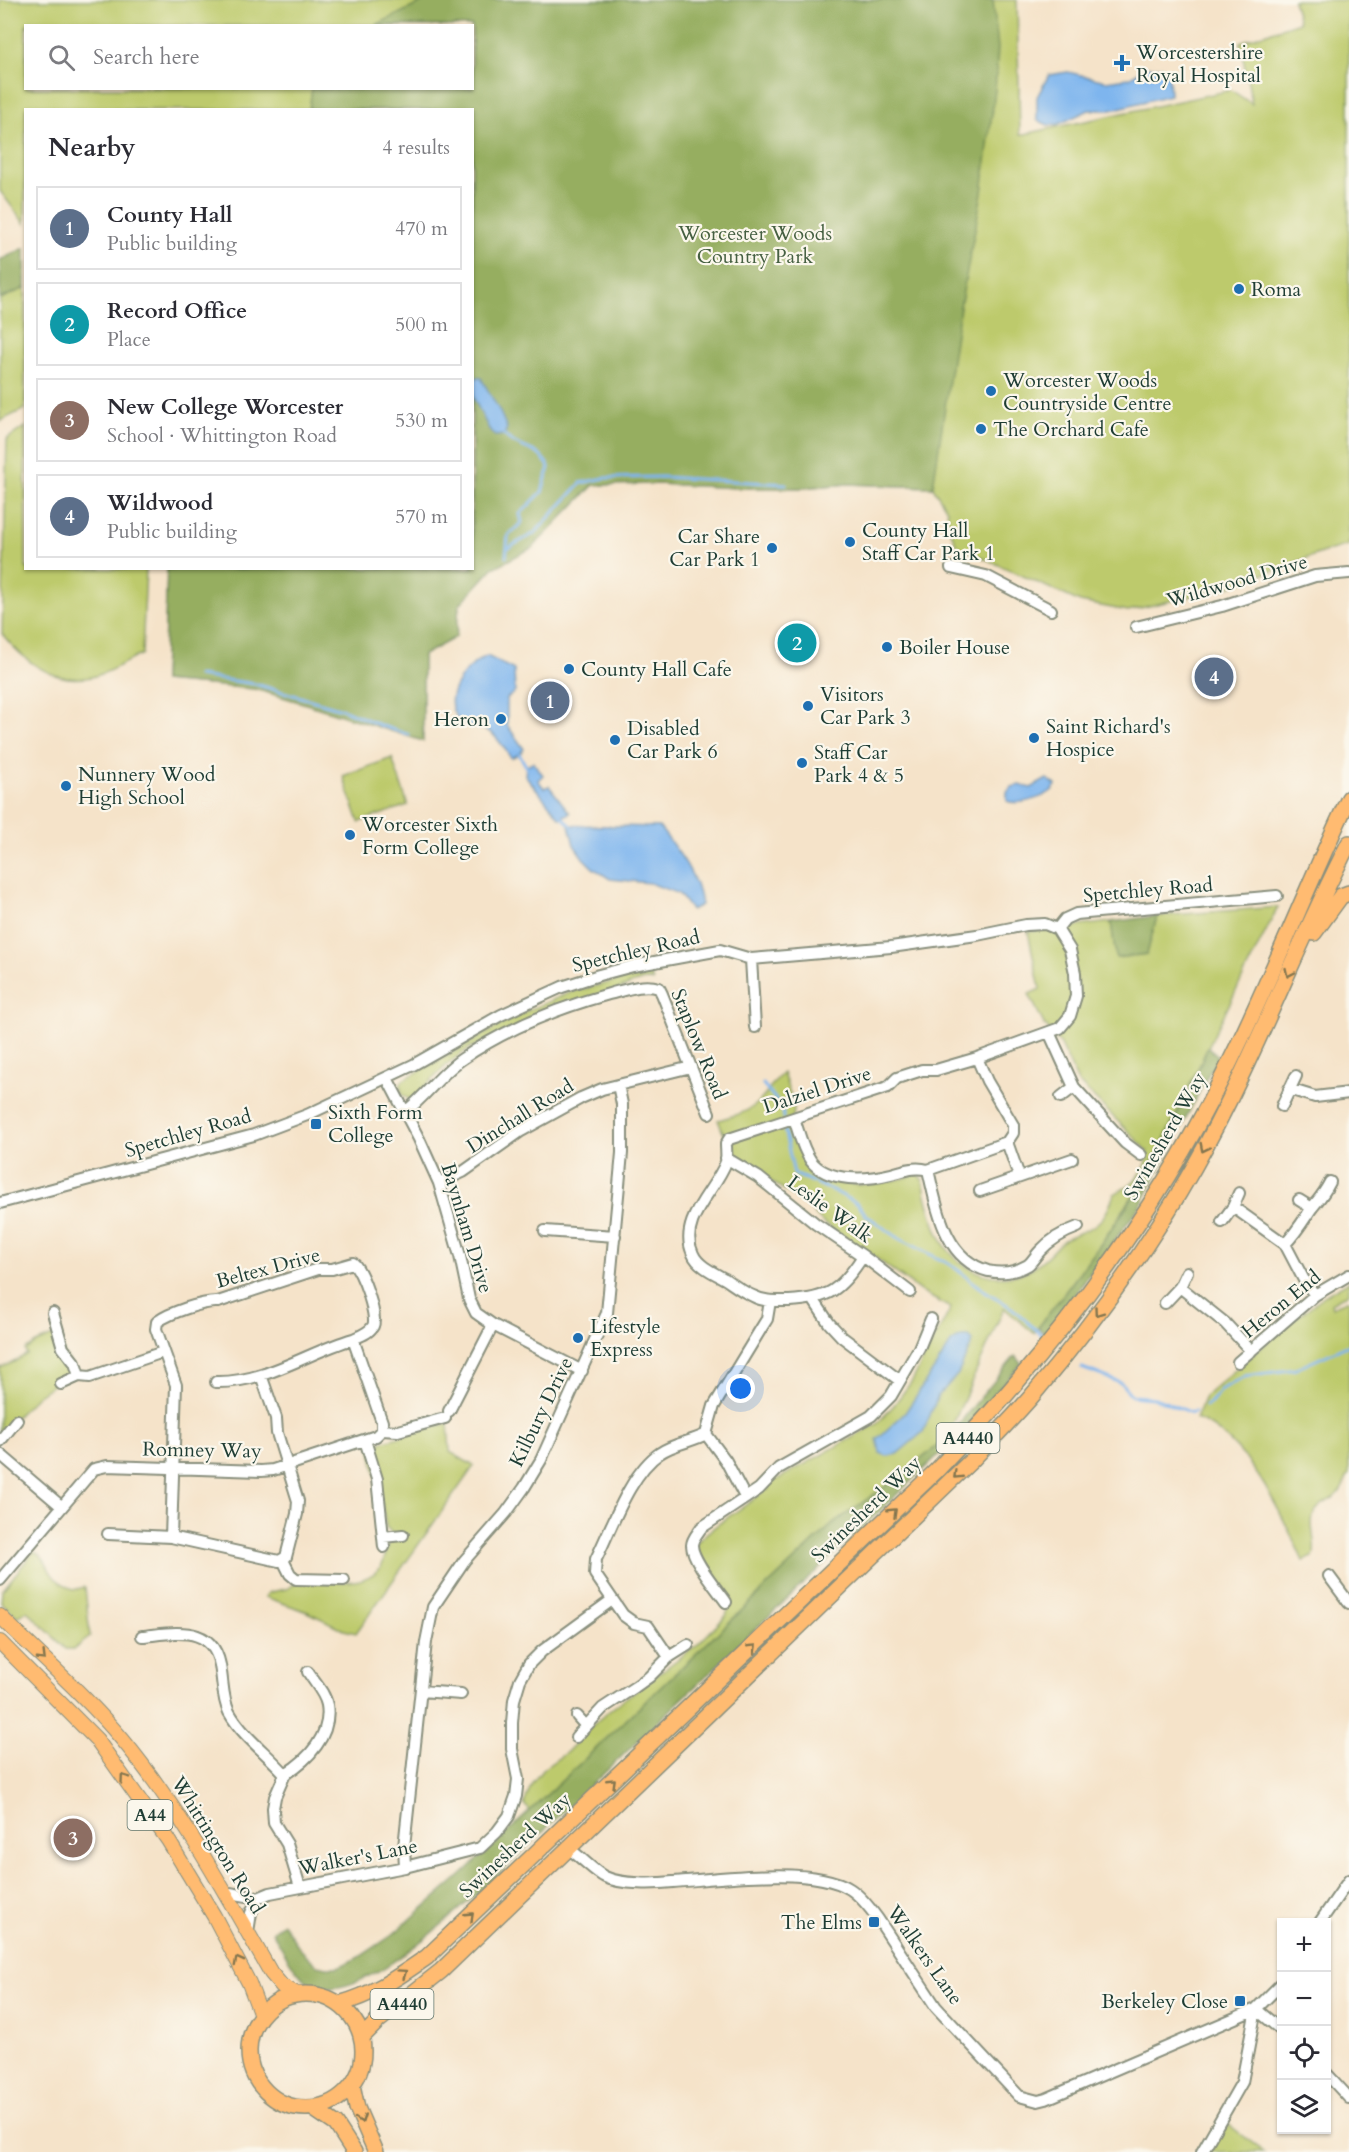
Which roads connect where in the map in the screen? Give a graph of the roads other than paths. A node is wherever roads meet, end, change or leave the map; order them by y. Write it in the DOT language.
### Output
graph roads {
  1 [pos="951,568"];
  2 [pos="1349,573"];
  3 [pos="1051,610"];
  4 [pos="1136,627"];
  5 [pos="1349,798"];
  6 [pos="1349,843"];
  7 [pos="1349,893"];
  8 [pos="1277,896"];
  9 [pos="1057,929"];
  10 [pos="1299,951"];
  11 [pos="751,959"];
  12 [pos="755,1027"];
  13 [pos="1048,1032"];
  14 [pos="977,1058"];
  15 [pos="691,1067"];
  16 [pos="1296,1076"];
  17 [pos="387,1078"];
  18 [pos="618,1084"];
  19 [pos="1074,1087"];
  20 [pos="1289,1089"];
  21 [pos="1349,1093"];
  22 [pos="1061,1097"];
  23 [pos="1282,1106"];
  24 [pos="405,1112"];
  25 [pos="709,1113"];
  26 [pos="792,1118"];
  27 [pos="1007,1142"];
  28 [pos="1142,1155"];
  29 [pos="726,1158"];
  30 [pos="1072,1159"];
  31 [pos="928,1170"];
  32 [pos="1019,1176"];
  33 [pos="1330,1182"];
  34 [pos="439,1183"];
  35 [pos="980,1191"];
  36 [pos="1239,1193"];
  37 [pos="1299,1200"];
  38 [pos="0,1203"];
  39 [pos="1233,1207"];
  40 [pos="1312,1208"];
  41 [pos="1222,1222"];
  42 [pos="1078,1227"];
  43 [pos="545,1231"];
  44 [pos="615,1236"];
  45 [pos="1285,1244"];
  46 [pos="863,1256"];
  47 [pos="1187,1272"];
  48 [pos="1349,1275"];
  49 [pos="1180,1287"];
  50 [pos="910,1292"];
  51 [pos="1315,1295"];
  52 [pos="813,1299"];
  53 [pos="770,1301"];
  54 [pos="1165,1303"];
  55 [pos="53,1313"];
  56 [pos="931,1319"];
  57 [pos="493,1325"];
  58 [pos="353,1339"];
  59 [pos="1251,1351"];
  60 [pos="163,1352"];
  61 [pos="1238,1362"];
  62 [pos="582,1371"];
  63 [pos="261,1375"];
  64 [pos="79,1376"];
  65 [pos="899,1380"];
  66 [pos="216,1382"];
  67 [pos="61,1384"];
  68 [pos="17,1420"];
  69 [pos="382,1430"];
  70 [pos="706,1434"];
  71 [pos="365,1440"];
  72 [pos="0,1441"];
  73 [pos="0,1454"];
  74 [pos="287,1466"];
  75 [pos="173,1468"];
  76 [pos="745,1497"];
  77 [pos="61,1506"];
  78 [pos="108,1534"];
  79 [pos="403,1535"];
  80 [pos="171,1537"];
  81 [pos="283,1560"];
  82 [pos="1329,1576"];
  83 [pos="0,1580"];
  84 [pos="344,1580"];
  85 [pos="1345,1588"];
  86 [pos="612,1600"];
  87 [pos="726,1602"];
  88 [pos="1349,1604"];
  89 [pos="0,1616"];
  90 [pos="142,1636"];
  91 [pos="0,1642"];
  92 [pos="688,1645"];
  93 [pos="669,1657"];
  94 [pos="308,1672"];
  95 [pos="421,1691"];
  96 [pos="461,1694"];
  97 [pos="577,1716"];
  98 [pos="586,1726"];
  99 [pos="576,1737"];
  100 [pos="285,1774"];
  101 [pos="569,1849"];
  102 [pos="405,1867"];
  103 [pos="1349,1880"];
  104 [pos="300,1887"];
  105 [pos="224,1893"];
  106 [pos="258,1898"];
  107 [pos="1323,1918"];
  108 [pos="248,1932"];
  109 [pos="1277,1987"];
  110 [pos="297,1994"];
  111 [pos="339,2004"];
  112 [pos="1256,2009"];
  113 [pos="261,2015"];
  114 [pos="1277,2027"];
  115 [pos="363,2037"];
  116 [pos="1331,2078"];
  117 [pos="352,2085"];
  118 [pos="1349,2098"];
  119 [pos="314,2109"];
  120 [pos="354,2152"];
  121 [pos="376,2152"];
  122 [pos="1202,2152"];
  1 -- 3 [label="street"];
  2 -- 4 [label="street, Wildwood Drive"];
  111 -- 5 [label="highway, Swinesherd Way / A4440, one-way"];
  6 -- 10 [label="highway, Swinesherd Way / A4440"];
  7 -- 10 [label="highway"];
  8 -- 9 [label="street, Spetchley Road"];
  9 -- 11 [label="street, Spetchley Road"];
  9 -- 13 [label="street, Dalziel Drive"];
  10 -- 101 [label="highway, Swinesherd Way / A4440, one-way"];
  11 -- 12 [label="street"];
  11 -- 17 [label="street, Spetchley Road"];
  13 -- 14 [label="street, Dalziel Drive"];
  13 -- 19 [label="street"];
  14 -- 26 [label="street, Dalziel Drive"];
  14 -- 27 [label="street"];
  15 -- 18 [label="street, Dinchall Road"];
  15 -- 24 [label="street, Staplow Road"];
  15 -- 25 [label="street, Staplow Road"];
  16 -- 20 [label="street"];
  17 -- 24 [label="street, Baynham Drive"];
  17 -- 38 [label="street, Spetchley Road"];
  18 -- 34 [label="street, Dinchall Road"];
  18 -- 44 [label="street, Kilbury Drive"];
  19 -- 22 [label="street"];
  19 -- 28 [label="street"];
  20 -- 21 [label="street"];
  20 -- 23 [label="street"];
  24 -- 34 [label="street, Baynham Drive"];
  26 -- 29 [label="street, Dalziel Drive"];
  26 -- 31 [label="street"];
  27 -- 31 [label="street"];
  27 -- 32 [label="street"];
  29 -- 46 [label="street, Leslie Walk"];
  29 -- 53 [label="street, Dalziel Drive"];
  30 -- 32 [label="street"];
  31 -- 42 [label="street"];
  32 -- 35 [label="street"];
  33 -- 40 [label="street"];
  34 -- 57 [label="street, Baynham Drive"];
  36 -- 39 [label="street"];
  37 -- 40 [label="street"];
  39 -- 41 [label="street"];
  39 -- 45 [label="street"];
  40 -- 45 [label="street"];
  43 -- 44 [label="street"];
  44 -- 62 [label="street, Kilbury Drive"];
  45 -- 51 [label="street"];
  46 -- 50 [label="street, Leslie Walk"];
  46 -- 52 [label="street, Dalziel Drive"];
  47 -- 49 [label="street"];
  48 -- 51 [label="street, Heron End"];
  49 -- 54 [label="street"];
  49 -- 59 [label="street"];
  51 -- 59 [label="street, Heron End"];
  52 -- 53 [label="street, Dalziel Drive"];
  52 -- 65 [label="street"];
  53 -- 70 [label="street"];
  55 -- 64 [label="street"];
  56 -- 65 [label="street"];
  57 -- 62 [label="street, Baynham Drive"];
  57 -- 69 [label="street, Romney Way"];
  58 -- 60 [label="street, Beltex Drive"];
  58 -- 63 [label="street"];
  58 -- 69 [label="street"];
  59 -- 61 [label="street, Heron End"];
  60 -- 64 [label="street"];
  60 -- 75 [label="street, Beltex Drive"];
  62 -- 95 [label="street, Kilbury Drive"];
  63 -- 66 [label="street"];
  63 -- 74 [label="street"];
  64 -- 67 [label="street"];
  65 -- 76 [label="street"];
  68 -- 72 [label="street"];
  69 -- 71 [label="street, Romney Way"];
  70 -- 76 [label="street"];
  70 -- 86 [label="street"];
  71 -- 74 [label="street, Romney Way"];
  71 -- 79 [label="street"];
  73 -- 77 [label="street"];
  74 -- 75 [label="street, Romney Way"];
  74 -- 81 [label="street"];
  75 -- 77 [label="street, Romney Way"];
  75 -- 80 [label="street, Beltex Drive"];
  76 -- 87 [label="street"];
  77 -- 83 [label="street, Romney Way"];
  78 -- 80 [label="street"];
  80 -- 81 [label="street"];
  81 -- 84 [label="street"];
  82 -- 85 [label="street"];
  85 -- 88 [label="street"];
  86 -- 93 [label="street"];
  86 -- 102 [label="street, Walker's Lane"];
  89 -- 105 [label="main road, Whittington Road / A44, one-way"];
  90 -- 100 [label="street"];
  113 -- 91 [label="main road, Whittington Road / A44, one-way"];
  92 -- 93 [label="street"];
  93 -- 98 [label="street"];
  94 -- 100 [label="street"];
  95 -- 96 [label="street"];
  95 -- 102 [label="street, Kilbury Drive"];
  97 -- 98 [label="street"];
  98 -- 99 [label="street"];
  100 -- 104 [label="street"];
  101 -- 112 [label="street, Walkers Lane"];
  101 -- 115 [label="highway, Swinesherd Way / A4440"];
  102 -- 104 [label="street, Walker's Lane"];
  103 -- 107 [label="street"];
  104 -- 106 [label="street, Walker's Lane"];
  105 -- 106 [label="street, Walker's Lane"];
  105 -- 108 [label="main road, Whittington Road / A44"];
  106 -- 108 [label="street"];
  108 -- 110 [label="main road, Whittington Road / A44"];
  109 -- 112 [label="street"];
  110 -- 111 [label="highway"];
  110 -- 113 [label="highway"];
  111 -- 115 [label="highway"];
  112 -- 114 [label="street"];
  112 -- 122 [label="street"];
  113 -- 119 [label="highway"];
  115 -- 117 [label="highway"];
  116 -- 118 [label="street"];
  117 -- 119 [label="highway"];
  117 -- 121 [label="highway, one-way"];
  119 -- 120 [label="highway"];
}
